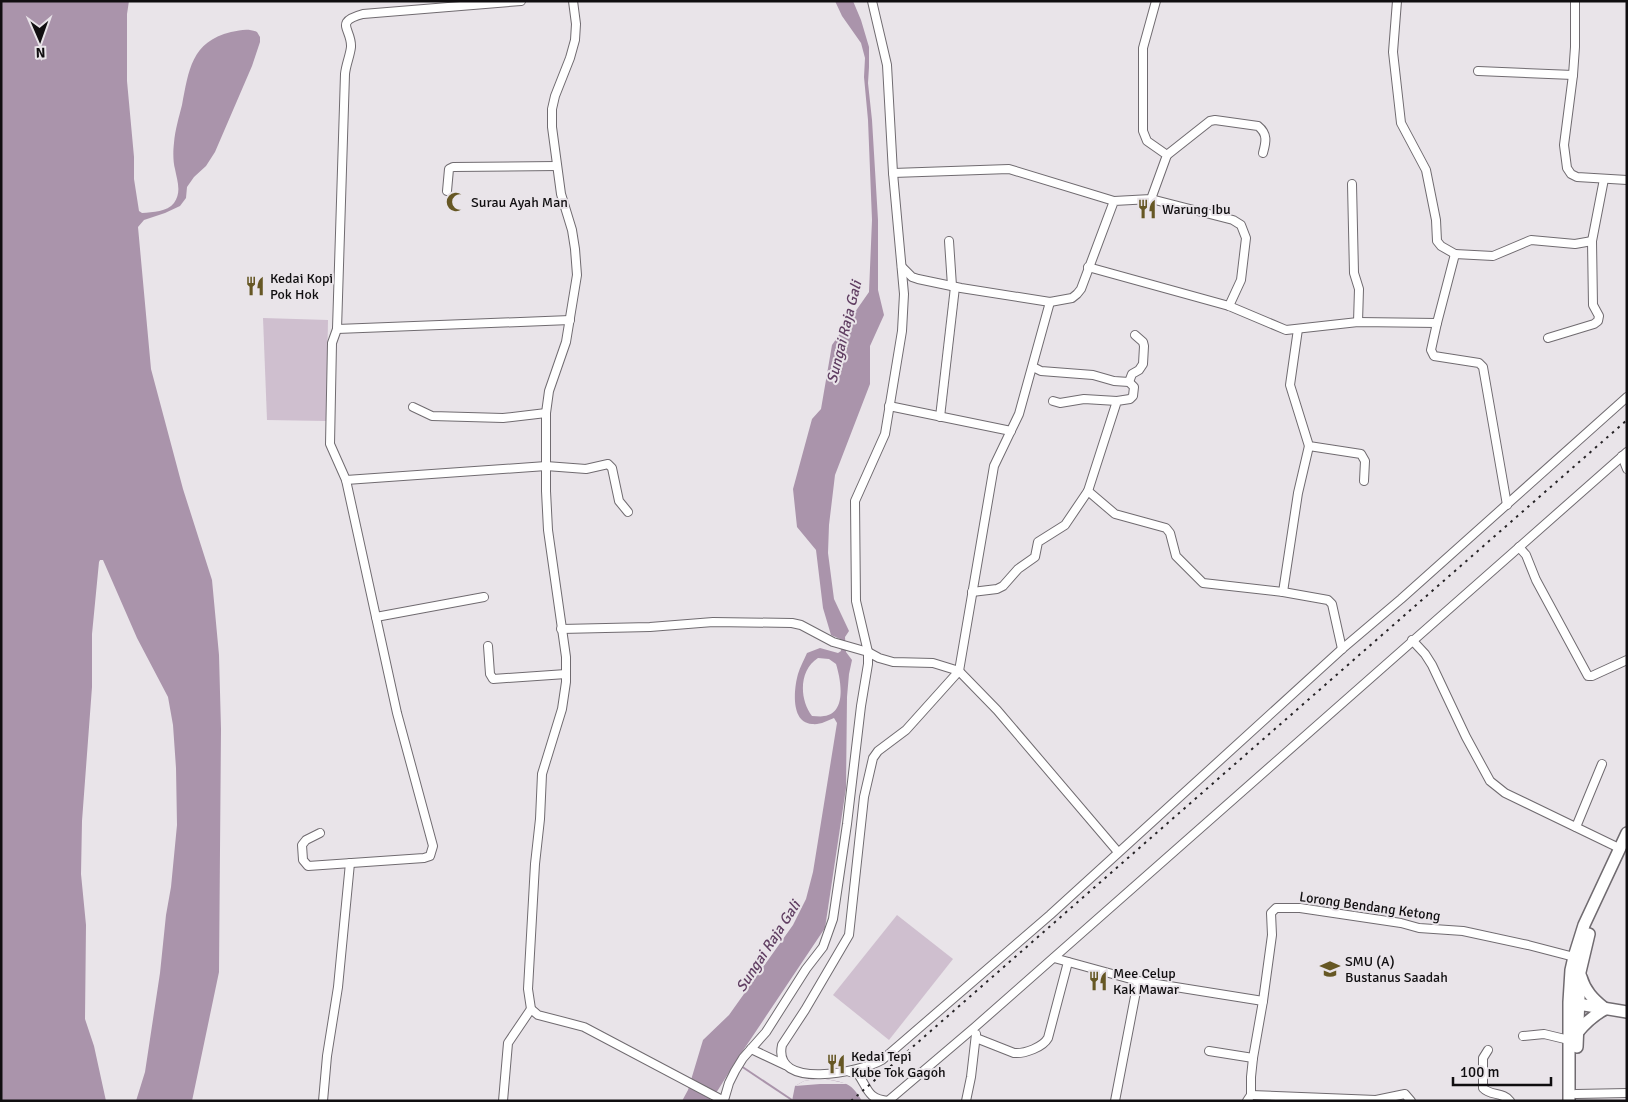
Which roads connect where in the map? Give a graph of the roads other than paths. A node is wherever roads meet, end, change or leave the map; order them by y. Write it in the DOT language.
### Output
graph roads {
  1 [pos="521,1"];
  2 [pos="573,1"];
  3 [pos="872,1"];
  4 [pos="1156,1"];
  5 [pos="1397,1"];
  6 [pos="1575,1"];
  7 [pos="459,4"];
  8 [pos="1478,72"];
  9 [pos="1573,75"];
  10 [pos="1263,153"];
  11 [pos="1167,155"];
  12 [pos="557,166"];
  13 [pos="893,172"];
  14 [pos="1604,179"];
  15 [pos="1627,180"];
  16 [pos="1352,184"];
  17 [pos="447,191"];
  18 [pos="1151,199"];
  19 [pos="1114,201"];
  20 [pos="949,241"];
  21 [pos="1592,241"];
  22 [pos="1456,254"];
  23 [pos="1088,267"];
  24 [pos="902,268"];
  25 [pos="953,286"];
  26 [pos="1050,302"];
  27 [pos="1229,306"];
  28 [pos="570,320"];
  29 [pos="1358,322"];
  30 [pos="1437,323"];
  31 [pos="337,329"];
  32 [pos="1298,329"];
  33 [pos="1135,335"];
  34 [pos="1548,338"];
  35 [pos="1033,368"];
  36 [pos="1129,382"];
  37 [pos="1627,397"];
  38 [pos="1052,401"];
  39 [pos="1117,401"];
  40 [pos="889,406"];
  41 [pos="413,408"];
  42 [pos="546,413"];
  43 [pos="940,417"];
  44 [pos="1011,431"];
  45 [pos="1309,446"];
  46 [pos="1625,454"];
  47 [pos="546,466"];
  48 [pos="1627,469"];
  49 [pos="346,480"];
  50 [pos="1364,481"];
  51 [pos="1088,491"];
  52 [pos="1507,505"];
  53 [pos="628,512"];
  54 [pos="1519,547"];
  55 [pos="972,592"];
  56 [pos="1283,592"];
  57 [pos="484,598"];
  58 [pos="376,617"];
  59 [pos="562,629"];
  60 [pos="1412,640"];
  61 [pos="488,646"];
  62 [pos="1342,649"];
  63 [pos="868,652"];
  64 [pos="1627,660"];
  65 [pos="959,671"];
  66 [pos="566,674"];
  67 [pos="1602,764"];
  68 [pos="1576,827"];
  69 [pos="320,833"];
  70 [pos="1627,833"];
  71 [pos="1619,848"];
  72 [pos="1118,852"];
  73 [pos="350,863"];
  74 [pos="1054,958"];
  75 [pos="1578,958"];
  76 [pos="1068,962"];
  77 [pos="1580,972"];
  78 [pos="1138,981"];
  79 [pos="1263,1001"];
  80 [pos="1574,1003"];
  81 [pos="531,1009"];
  82 [pos="1605,1009"];
  83 [pos="1627,1012"];
  84 [pos="975,1027"];
  85 [pos="1523,1036"];
  86 [pos="1573,1037"];
  87 [pos="976,1038"];
  88 [pos="752,1049"];
  89 [pos="1488,1050"];
  90 [pos="1209,1051"];
  91 [pos="1253,1058"];
  92 [pos="785,1065"];
  93 [pos="850,1072"];
  94 [pos="863,1080"];
  95 [pos="1627,1093"];
  96 [pos="1249,1098"];
  97 [pos="1574,1098"];
  98 [pos="723,1100"];
  99 [pos="1366,1100"];
  100 [pos="323,1101"];
  101 [pos="503,1101"];
  102 [pos="870,1101"];
  103 [pos="966,1101"];
  104 [pos="1115,1101"];
  105 [pos="1411,1101"];
  106 [pos="1510,1101"];
  1 -- 7 [label="street"];
  2 -- 12 [label="street"];
  3 -- 13 [label="street"];
  4 -- 11 [label="street"];
  5 -- 22 [label="street"];
  6 -- 9 [label="street"];
  7 -- 31 [label="street"];
  8 -- 9 [label="street"];
  9 -- 14 [label="street"];
  10 -- 11 [label="street"];
  11 -- 18 [label="street"];
  12 -- 17 [label="street"];
  12 -- 28 [label="street"];
  13 -- 19 [label="street"];
  13 -- 24 [label="street"];
  14 -- 15 [label="street"];
  14 -- 21 [label="street"];
  16 -- 29 [label="street"];
  18 -- 19 [label="street"];
  18 -- 27 [label="street"];
  19 -- 23 [label="street"];
  20 -- 25 [label="street"];
  21 -- 22 [label="street"];
  21 -- 34 [label="street"];
  22 -- 30 [label="street"];
  23 -- 26 [label="street"];
  23 -- 27 [label="street"];
  24 -- 25 [label="street"];
  24 -- 40 [label="street"];
  25 -- 26 [label="street"];
  25 -- 43 [label="street"];
  26 -- 35 [label="street"];
  27 -- 32 [label="street"];
  28 -- 31 [label="street"];
  28 -- 42 [label="street"];
  29 -- 30 [label="street"];
  29 -- 32 [label="street"];
  30 -- 52 [label="street"];
  31 -- 49 [label="street"];
  32 -- 45 [label="street"];
  33 -- 36 [label="street"];
  35 -- 36 [label="street"];
  35 -- 44 [label="street"];
  36 -- 39 [label="street"];
  37 -- 52 [label="street"];
  38 -- 39 [label="street"];
  39 -- 51 [label="street"];
  40 -- 43 [label="street"];
  40 -- 63 [label="street"];
  41 -- 42 [label="street"];
  42 -- 47 [label="street"];
  43 -- 44 [label="street"];
  44 -- 55 [label="street"];
  45 -- 50 [label="street"];
  45 -- 56 [label="street"];
  46 -- 48 [label="street"];
  46 -- 54 [label="street"];
  47 -- 49 [label="street"];
  47 -- 53 [label="street"];
  47 -- 59 [label="street"];
  49 -- 58 [label="street"];
  51 -- 55 [label="street"];
  51 -- 56 [label="street"];
  52 -- 62 [label="street"];
  54 -- 60 [label="street"];
  54 -- 64 [label="street"];
  55 -- 65 [label="street"];
  56 -- 62 [label="street"];
  57 -- 58 [label="street"];
  58 -- 73 [label="street"];
  59 -- 63 [label="street"];
  59 -- 66 [label="street"];
  60 -- 68 [label="street"];
  60 -- 74 [label="street"];
  61 -- 66 [label="street"];
  62 -- 72 [label="street"];
  63 -- 65 [label="street"];
  63 -- 88 [label="street"];
  65 -- 72 [label="street"];
  65 -- 92 [label="street"];
  66 -- 81 [label="street"];
  67 -- 68 [label="street"];
  68 -- 71 [label="street"];
  69 -- 73 [label="street"];
  70 -- 71 [label="main road"];
  71 -- 75 [label="main road"];
  72 -- 93 [label="street"];
  73 -- 100 [label="street"];
  74 -- 76 [label="street"];
  74 -- 84 [label="street"];
  75 -- 77 [label="main road"];
  75 -- 79 [label="street, Lorong Bendang Ketong"];
  75 -- 80 [label="main road"];
  76 -- 78 [label="street"];
  76 -- 87 [label="street"];
  77 -- 80 [label="main road"];
  77 -- 82 [label="main road"];
  78 -- 79 [label="street"];
  78 -- 104 [label="street"];
  79 -- 91 [label="street"];
  80 -- 82 [label="main road"];
  80 -- 86 [label="main road"];
  81 -- 98 [label="street"];
  81 -- 101 [label="street"];
  82 -- 83 [label="main road"];
  82 -- 86 [label="main road"];
  84 -- 87 [label="street"];
  84 -- 94 [label="street"];
  85 -- 86 [label="street"];
  86 -- 97 [label="main road"];
  87 -- 103 [label="street"];
  88 -- 92 [label="street"];
  88 -- 98 [label="street"];
  89 -- 106 [label="street"];
  90 -- 91 [label="street"];
  91 -- 96 [label="street"];
  92 -- 93 [label="street"];
  93 -- 94 [label="street"];
  94 -- 102 [label="street"];
  95 -- 97 [label="street"];
  96 -- 99 [label="street"];
  99 -- 105 [label="street"];
}
